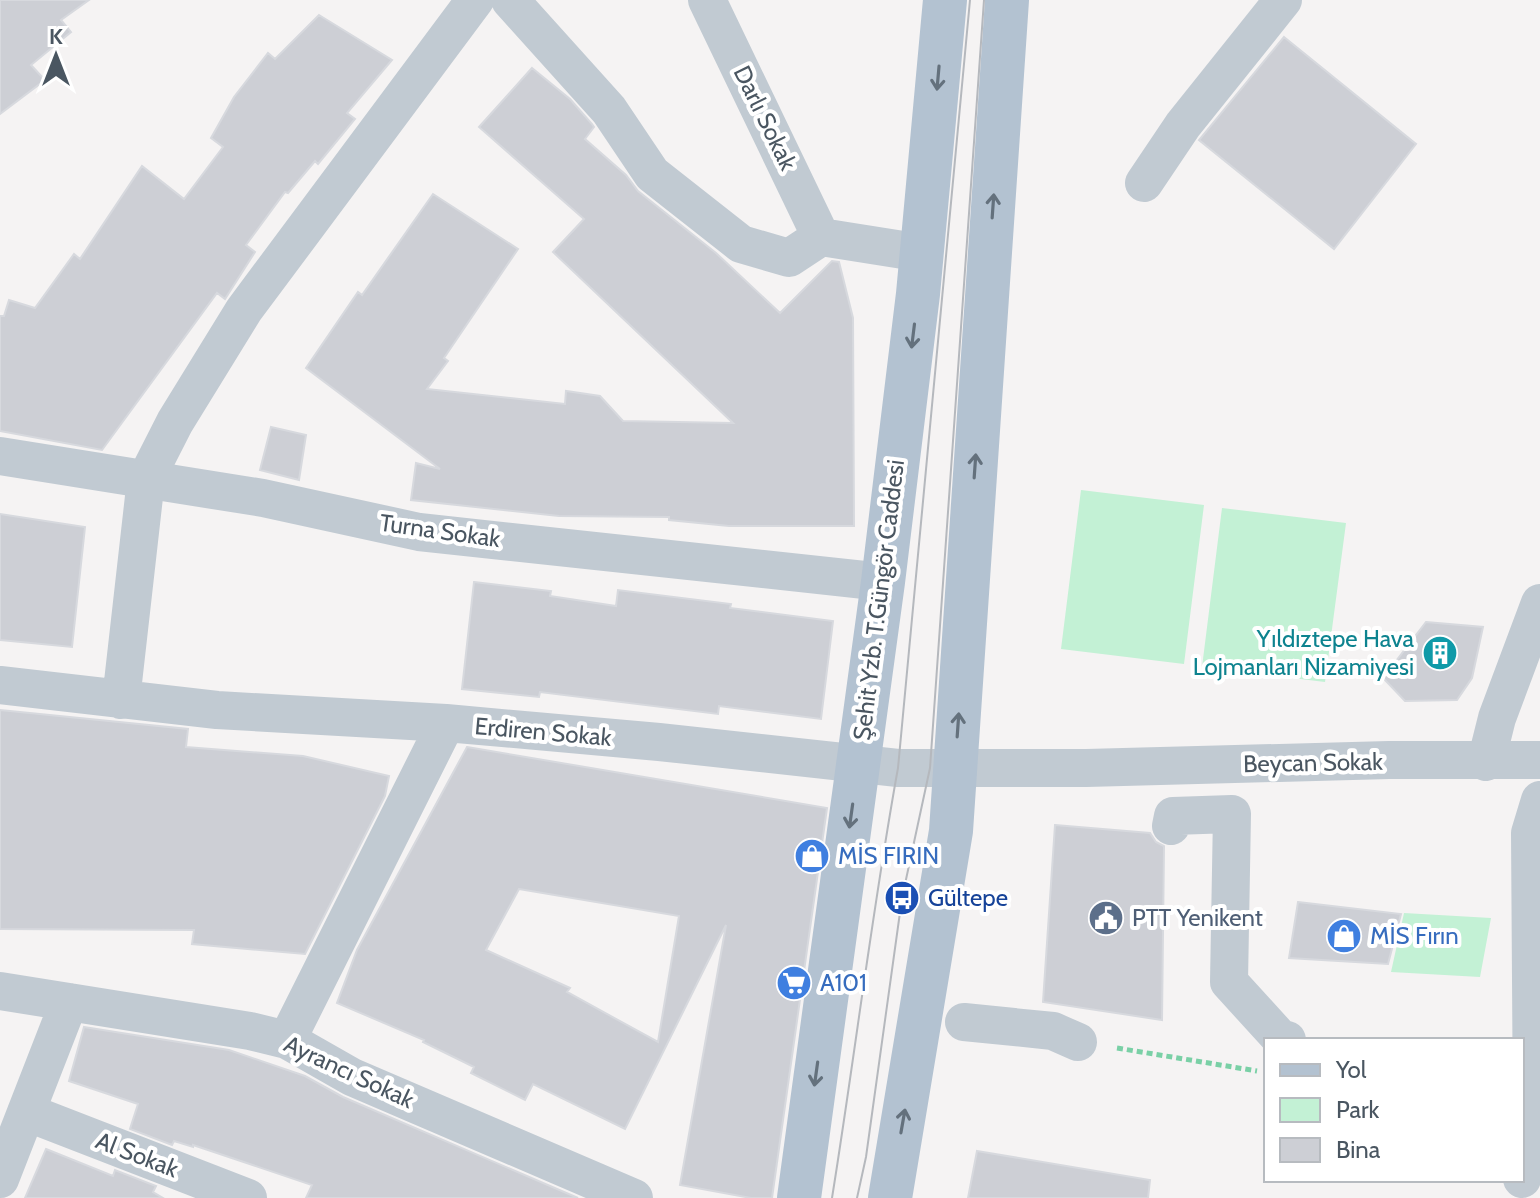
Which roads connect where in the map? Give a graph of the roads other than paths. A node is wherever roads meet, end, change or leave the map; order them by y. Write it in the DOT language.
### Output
graph roads {
  1 [pos="475,0"];
  2 [pos="510,0"];
  3 [pos="707,0"];
  4 [pos="945,0"];
  5 [pos="1007,0"];
  6 [pos="1283,0"];
  7 [pos="1144,183"];
  8 [pos="821,237"];
  9 [pos="922,253"];
  10 [pos="0,456"];
  11 [pos="146,479"];
  12 [pos="883,582"];
  13 [pos="1540,603"];
  14 [pos="0,685"];
  15 [pos="121,700"];
  16 [pos="446,723"];
  17 [pos="1540,760"];
  18 [pos="1486,762"];
  19 [pos="858,765"];
  20 [pos="1086,768"];
  21 [pos="955,769"];
  22 [pos="1537,823"];
  23 [pos="1171,826"];
  24 [pos="0,991"];
  25 [pos="69,1002"];
  26 [pos="964,1022"];
  27 [pos="1280,1038"];
  28 [pos="287,1040"];
  29 [pos="1078,1042"];
  30 [pos="26,1112"];
  31 [pos="1524,1169"];
  32 [pos="0,1179"];
  33 [pos="248,1198"];
  34 [pos="634,1198"];
  35 [pos="799,1198"];
  36 [pos="890,1198"];
  1 -- 11 [label="street"];
  2 -- 8 [label="street"];
  3 -- 8 [label="street, Darlı Sokak"];
  4 -- 9 [label="main road, Şehit Yzb. T.Güngör Caddesi, one-way"];
  21 -- 5 [label="main road, one-way"];
  6 -- 7 [label="street"];
  8 -- 9 [label="street"];
  9 -- 12 [label="main road, Şehit Yzb. T.Güngör Caddesi, one-way"];
  10 -- 11 [label="street, Turna Sokak"];
  11 -- 12 [label="street, Turna Sokak"];
  11 -- 15 [label="street"];
  12 -- 19 [label="main road, Şehit Yzb. T.Güngör Caddesi"];
  13 -- 18 [label="street"];
  14 -- 15 [label="street, Erdiren Sokak"];
  15 -- 16 [label="street, Erdiren Sokak"];
  16 -- 19 [label="street, Erdiren Sokak"];
  16 -- 28 [label="street"];
  17 -- 18 [label="street, Beycan Sokak"];
  18 -- 20 [label="street, Beycan Sokak"];
  19 -- 21 [label="street, Erdiren Sokak"];
  19 -- 35 [label="main road, Şehit Yzb. T.Güngör Caddesi, one-way"];
  20 -- 21 [label="street, Erdiren Sokak"];
  36 -- 21 [label="main road, one-way"];
  22 -- 31 [label="street"];
  23 -- 27 [label="street"];
  24 -- 25 [label="street, Ayrancı Sokak"];
  25 -- 28 [label="street, Ayrancı Sokak"];
  25 -- 30 [label="street"];
  26 -- 29 [label="street"];
  28 -- 34 [label="street, Ayrancı Sokak"];
  30 -- 32 [label="street"];
  30 -- 33 [label="street, Al Sokak"];
}
